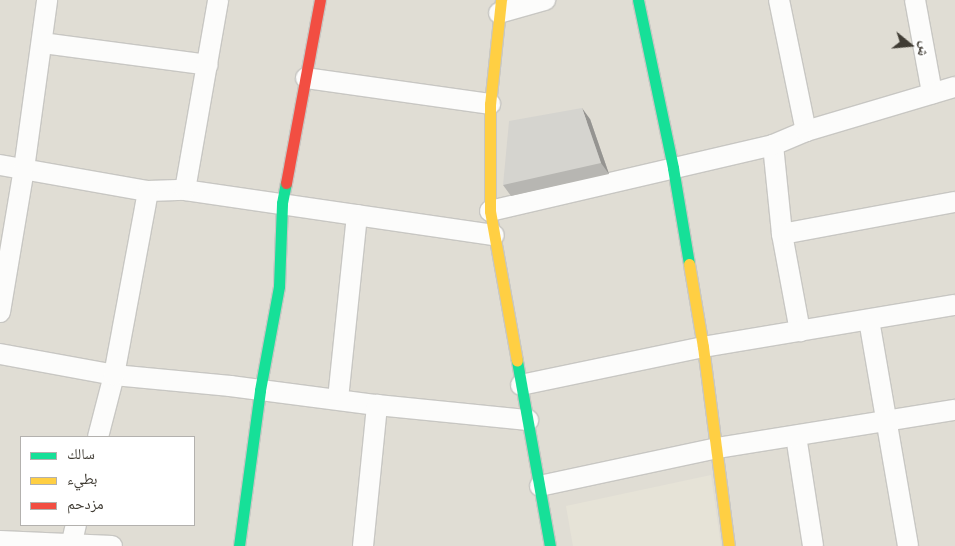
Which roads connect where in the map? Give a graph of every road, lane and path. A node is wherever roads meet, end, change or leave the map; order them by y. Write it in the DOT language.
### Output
graph roads {
  1 [pos="47,0"];
  2 [pos="218,0"];
  3 [pos="320,0"];
  4 [pos="545,0"];
  5 [pos="638,0"];
  6 [pos="779,0"];
  7 [pos="915,0"];
  8 [pos="500,6"];
  9 [pos="42,43"];
  10 [pos="208,65"];
  11 [pos="306,78"];
  12 [pos="955,87"];
  13 [pos="932,93"];
  14 [pos="490,104"];
  15 [pos="806,131"];
  16 [pos="773,145"];
  17 [pos="0,165"];
  18 [pos="24,168"];
  19 [pos="673,168"];
  20 [pos="185,190"];
  21 [pos="148,191"];
  22 [pos="955,202"];
  23 [pos="282,203"];
  24 [pos="490,211"];
  25 [pos="357,215"];
  26 [pos="782,234"];
  27 [pos="494,236"];
  28 [pos="955,305"];
  29 [pos="0,312"];
  30 [pos="869,320"];
  31 [pos="800,331"];
  32 [pos="703,347"];
  33 [pos="0,354"];
  34 [pos="114,375"];
  35 [pos="521,385"];
  36 [pos="260,390"];
  37 [pos="338,399"];
  38 [pos="377,405"];
  39 [pos="955,410"];
  40 [pos="528,420"];
  41 [pos="887,423"];
  42 [pos="98,436"];
  43 [pos="796,436"];
  44 [pos="717,448"];
  45 [pos="540,486"];
  46 [pos="76,526"];
  47 [pos="0,541"];
  48 [pos="71,545"];
  49 [pos="112,546"];
  50 [pos="239,546"];
  51 [pos="363,546"];
  52 [pos="550,546"];
  53 [pos="729,546"];
  54 [pos="813,546"];
  55 [pos="908,546"];
  1 -- 9 [label="street"];
  2 -- 10 [label="street"];
  3 -- 11 [label="street"];
  4 -- 8 [label="street"];
  5 -- 19 [label="street"];
  6 -- 15 [label="street"];
  7 -- 13 [label="street"];
  8 -- 14 [label="street"];
  9 -- 10 [label="street"];
  9 -- 18 [label="street"];
  10 -- 20 [label="street"];
  11 -- 14 [label="street"];
  11 -- 23 [label="street"];
  12 -- 13 [label="street"];
  13 -- 15 [label="street"];
  14 -- 24 [label="street"];
  15 -- 16 [label="street"];
  16 -- 19 [label="street"];
  16 -- 26 [label="street"];
  17 -- 18 [label="street"];
  18 -- 21 [label="street"];
  18 -- 29 [label="street"];
  19 -- 24 [label="street"];
  19 -- 32 [label="street"];
  20 -- 21 [label="street"];
  20 -- 23 [label="street"];
  21 -- 34 [label="street"];
  22 -- 26 [label="street"];
  23 -- 25 [label="street"];
  23 -- 36 [label="street"];
  24 -- 27 [label="street"];
  25 -- 27 [label="street"];
  25 -- 37 [label="street"];
  26 -- 31 [label="street"];
  27 -- 35 [label="street"];
  28 -- 30 [label="street"];
  30 -- 31 [label="street"];
  30 -- 41 [label="street"];
  31 -- 32 [label="street"];
  32 -- 35 [label="street"];
  32 -- 44 [label="street"];
  33 -- 34 [label="street"];
  34 -- 36 [label="street"];
  34 -- 42 [label="street"];
  35 -- 40 [label="street"];
  36 -- 37 [label="street"];
  36 -- 50 [label="street"];
  37 -- 38 [label="street"];
  38 -- 40 [label="street"];
  38 -- 51 [label="street"];
  39 -- 41 [label="street"];
  40 -- 45 [label="street"];
  41 -- 43 [label="street"];
  41 -- 55 [label="street"];
  43 -- 44 [label="street"];
  43 -- 54 [label="street"];
  44 -- 45 [label="street"];
  44 -- 53 [label="street"];
  45 -- 52 [label="street"];
  46 -- 48 [label="street"];
  47 -- 48 [label="street"];
  48 -- 49 [label="street"];
}
